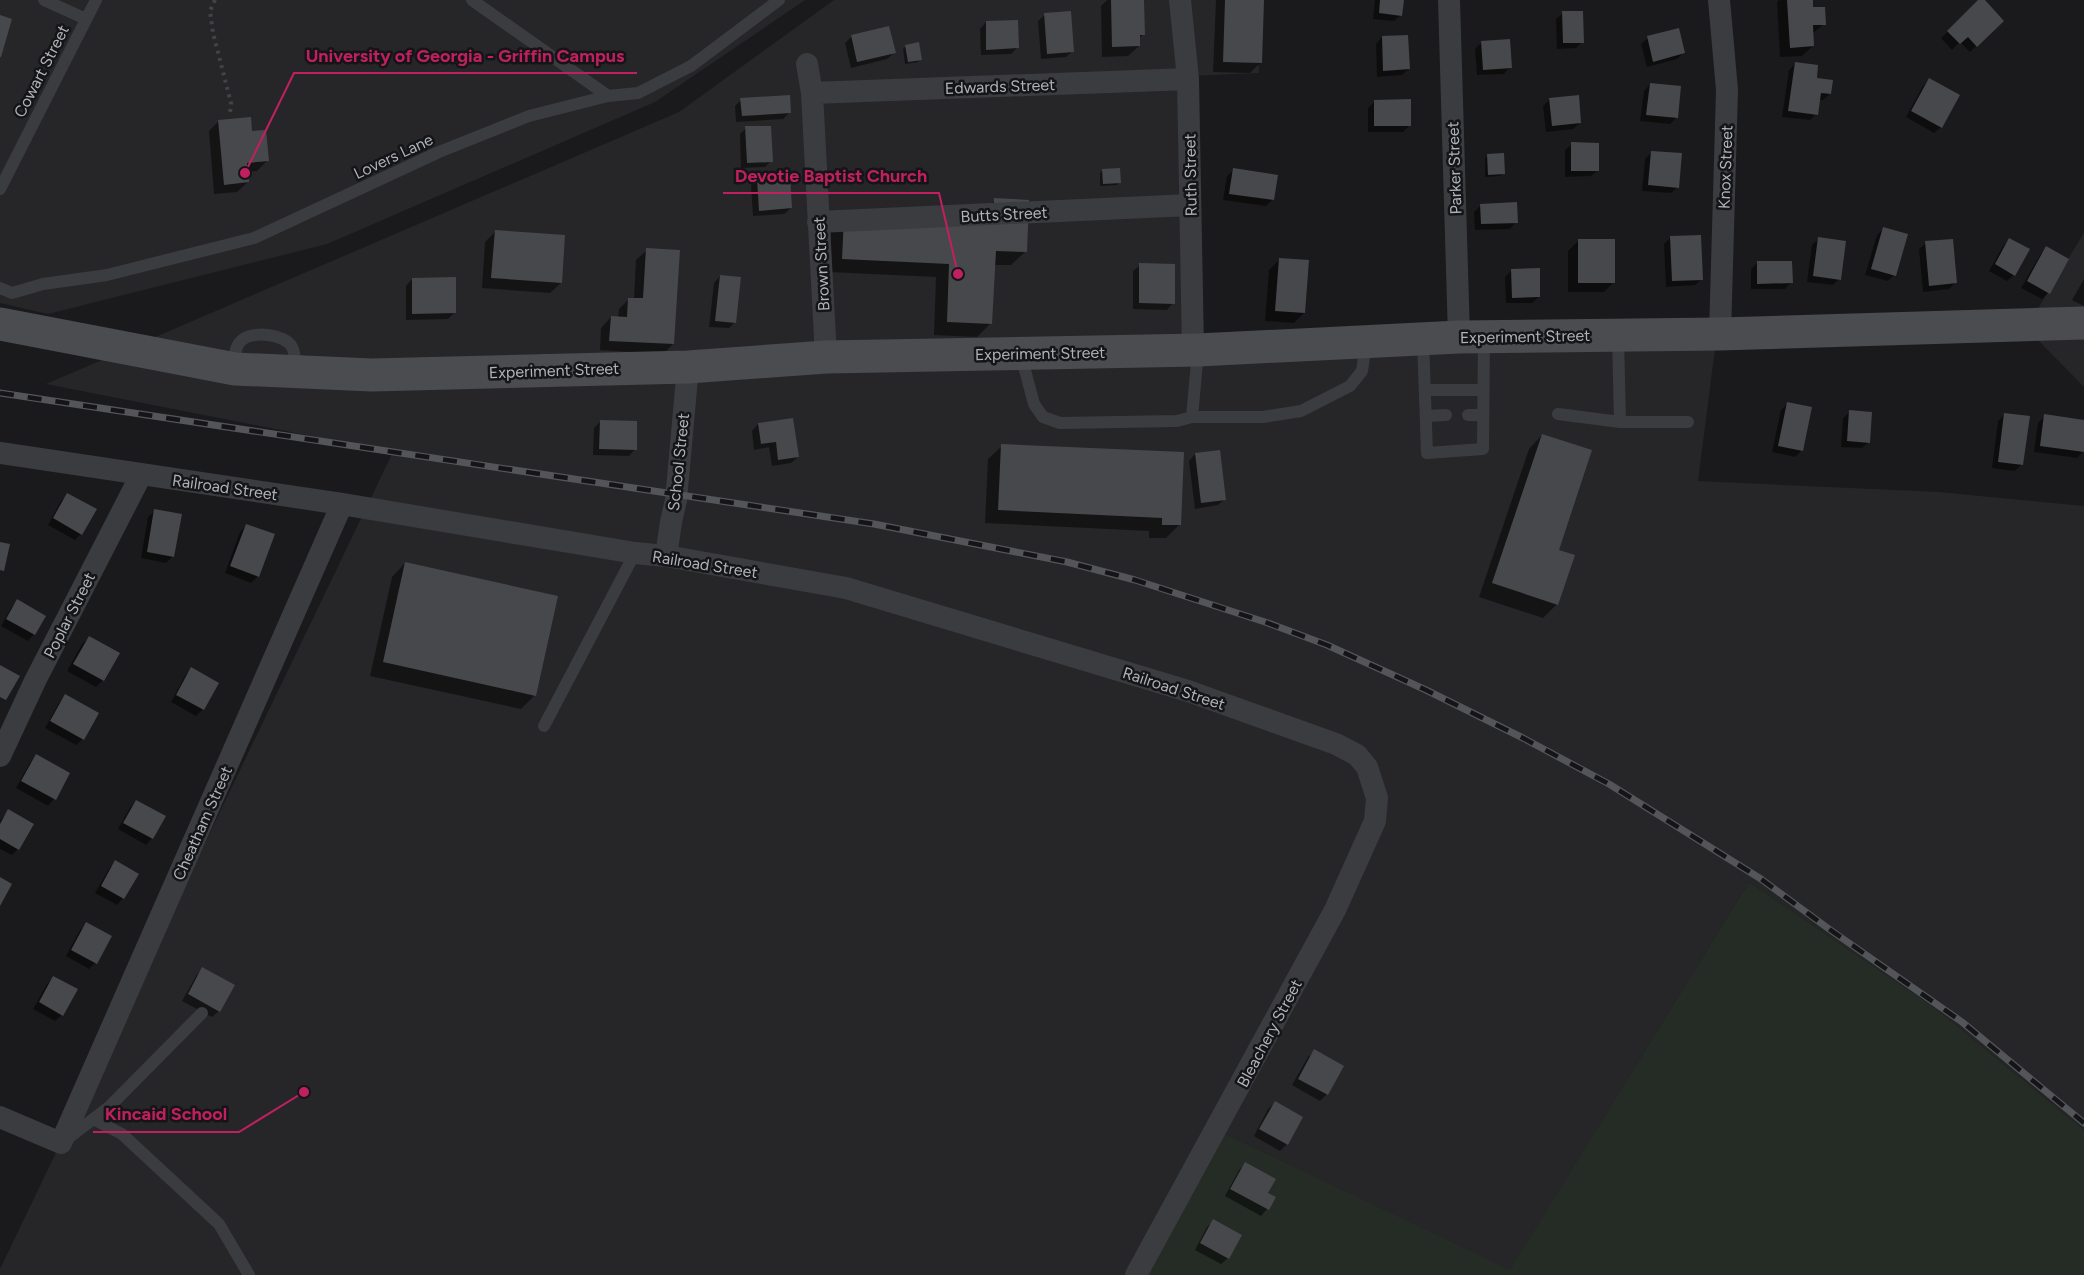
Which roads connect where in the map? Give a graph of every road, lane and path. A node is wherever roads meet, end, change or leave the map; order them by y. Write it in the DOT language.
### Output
graph roads {
  1 [pos="44,0"];
  2 [pos="96,0"];
  3 [pos="215,0"];
  4 [pos="472,0"];
  5 [pos="779,0"];
  6 [pos="1180,0"];
  7 [pos="1449,0"];
  8 [pos="1719,0"];
  9 [pos="86,18"];
  10 [pos="807,64"];
  11 [pos="1188,79"];
  12 [pos="812,93"];
  13 [pos="608,96"];
  14 [pos="230,114"];
  15 [pos="0,189"];
  16 [pos="1190,205"];
  17 [pos="818,222"];
  18 [pos="0,288"];
  19 [pos="2084,323"];
  20 [pos="0,324"];
  21 [pos="1720,334"];
  22 [pos="1618,335"];
  23 [pos="1472,337"];
  24 [pos="1423,339"];
  25 [pos="1366,342"];
  26 [pos="1196,350"];
  27 [pos="1021,354"];
  28 [pos="826,357"];
  29 [pos="688,367"];
  30 [pos="1425,390"];
  31 [pos="1483,390"];
  32 [pos="1557,414"];
  33 [pos="1446,415"];
  34 [pos="1468,415"];
  35 [pos="1483,415"];
  36 [pos="1426,416"];
  37 [pos="1192,417"];
  38 [pos="1620,422"];
  39 [pos="1688,422"];
  40 [pos="0,453"];
  41 [pos="141,475"];
  42 [pos="342,504"];
  43 [pos="635,554"];
  44 [pos="666,556"];
  45 [pos="544,726"];
  46 [pos="0,756"];
  47 [pos="1373,782"];
  48 [pos="202,1013"];
  49 [pos="0,1117"];
  50 [pos="93,1119"];
  51 [pos="61,1143"];
  52 [pos="249,1275"];
  53 [pos="1136,1275"];
  1 -- 9 [label="lane"];
  2 -- 9 [label="lane, Cowart Street"];
  3 -- 14 [label="path"];
  4 -- 13 [label="lane"];
  5 -- 13 [label="lane, Lovers Lane"];
  6 -- 11 [label="street, Ruth Street"];
  7 -- 23 [label="street, Parker Street"];
  8 -- 21 [label="street, Knox Street"];
  9 -- 15 [label="lane, Cowart Street"];
  10 -- 12 [label="street, Brown Street"];
  11 -- 12 [label="street, Edwards Street"];
  11 -- 16 [label="street, Ruth Street"];
  12 -- 17 [label="street, Brown Street"];
  13 -- 18 [label="lane, Lovers Lane"];
  16 -- 17 [label="street, Butts Street"];
  16 -- 26 [label="street, Ruth Street"];
  17 -- 28 [label="street, Brown Street"];
  19 -- 21 [label="main road, Experiment Street"];
  20 -- 29 [label="main road, Experiment Street"];
  21 -- 22 [label="main road, Experiment Street"];
  22 -- 23 [label="main road, Experiment Street"];
  22 -- 38 [label="lane"];
  23 -- 24 [label="main road, Experiment Street"];
  23 -- 31 [label="lane"];
  24 -- 25 [label="main road, Experiment Street"];
  24 -- 30 [label="lane"];
  25 -- 26 [label="main road, Experiment Street"];
  25 -- 37 [label="lane"];
  26 -- 27 [label="main road, Experiment Street"];
  26 -- 37 [label="lane"];
  27 -- 28 [label="main road, Experiment Street"];
  27 -- 37 [label="lane"];
  28 -- 29 [label="main road, Experiment Street"];
  29 -- 44 [label="street, School Street"];
  30 -- 31 [label="lane"];
  30 -- 36 [label="lane"];
  31 -- 35 [label="lane"];
  32 -- 38 [label="lane"];
  33 -- 36 [label="lane"];
  34 -- 35 [label="lane"];
  35 -- 36 [label="lane"];
  38 -- 39 [label="lane"];
  40 -- 41 [label="street, Railroad Street"];
  41 -- 42 [label="street, Railroad Street"];
  41 -- 46 [label="street, Poplar Street"];
  42 -- 43 [label="street, Railroad Street"];
  42 -- 51 [label="street, Cheatham Street"];
  43 -- 44 [label="street, Railroad Street"];
  43 -- 45 [label="lane"];
  44 -- 47 [label="street, Railroad Street"];
  47 -- 53 [label="street, Bleachery Street"];
  48 -- 50 [label="lane"];
  49 -- 51 [label="street"];
  50 -- 51 [label="lane"];
  50 -- 52 [label="lane"];
}
